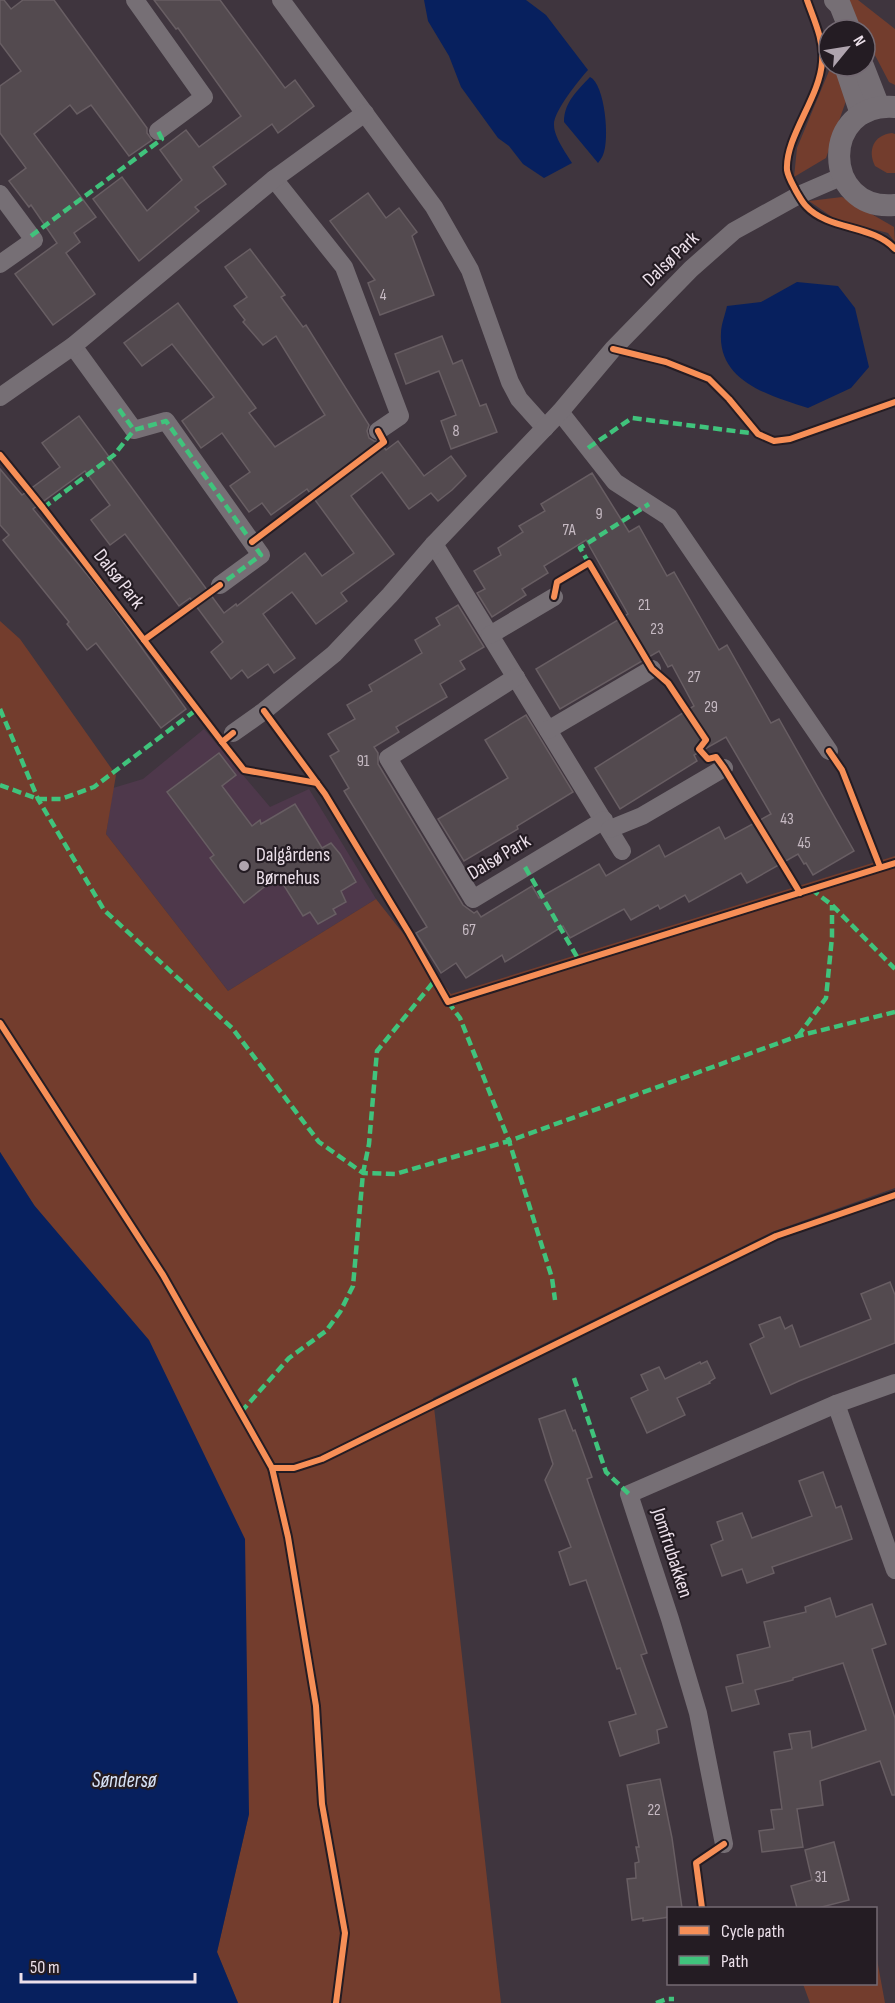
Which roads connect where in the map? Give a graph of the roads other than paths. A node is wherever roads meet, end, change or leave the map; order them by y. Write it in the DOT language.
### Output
graph roads {
  1 [pos="135,0"];
  2 [pos="281,0"];
  3 [pos="825,0"];
  4 [pos="836,0"];
  5 [pos="829,18"];
  6 [pos="845,18"];
  7 [pos="854,78"];
  8 [pos="867,78"];
  9 [pos="878,109"];
  10 [pos="365,113"];
  11 [pos="158,131"];
  12 [pos="843,176"];
  13 [pos="274,179"];
  14 [pos="0,194"];
  15 [pos="895,205"];
  16 [pos="0,264"];
  17 [pos="73,346"];
  18 [pos="0,397"];
  19 [pos="560,412"];
  20 [pos="545,428"];
  21 [pos="378,431"];
  22 [pos="434,544"];
  23 [pos="220,585"];
  24 [pos="554,597"];
  25 [pos="490,635"];
  26 [pos="652,669"];
  27 [pos="516,677"];
  28 [pos="548,730"];
  29 [pos="233,733"];
  30 [pos="829,751"];
  31 [pos="724,768"];
  32 [pos="607,824"];
  33 [pos="622,850"];
  34 [pos="895,1383"];
  35 [pos="836,1404"];
  36 [pos="895,1569"];
  37 [pos="724,1844"];
  1 -- 11 [label="street"];
  2 -- 10 [label="street"];
  3 -- 5 [label="street"];
  4 -- 6 [label="street"];
  7 -- 9 [label="street"];
  8 -- 9 [label="street"];
  9 -- 12 [label="street"];
  10 -- 13 [label="street"];
  10 -- 20 [label="street"];
  12 -- 15 [label="street"];
  12 -- 19 [label="street, Dalsø Park"];
  13 -- 17 [label="street"];
  13 -- 21 [label="street"];
  14 -- 16 [label="street"];
  17 -- 18 [label="street"];
  17 -- 23 [label="street"];
  19 -- 20 [label="street, Dalsø Park"];
  19 -- 30 [label="street"];
  20 -- 22 [label="street, Dalsø Park"];
  22 -- 25 [label="street"];
  22 -- 29 [label="street, Dalsø Park"];
  24 -- 25 [label="street"];
  25 -- 27 [label="street"];
  26 -- 28 [label="street"];
  27 -- 28 [label="street"];
  27 -- 32 [label="street, Dalsø Park"];
  28 -- 32 [label="street"];
  31 -- 32 [label="street, Dalsø Park"];
  32 -- 33 [label="street"];
  34 -- 35 [label="street, Jomfrubakken"];
  35 -- 36 [label="street"];
  35 -- 37 [label="street, Jomfrubakken"];
}
